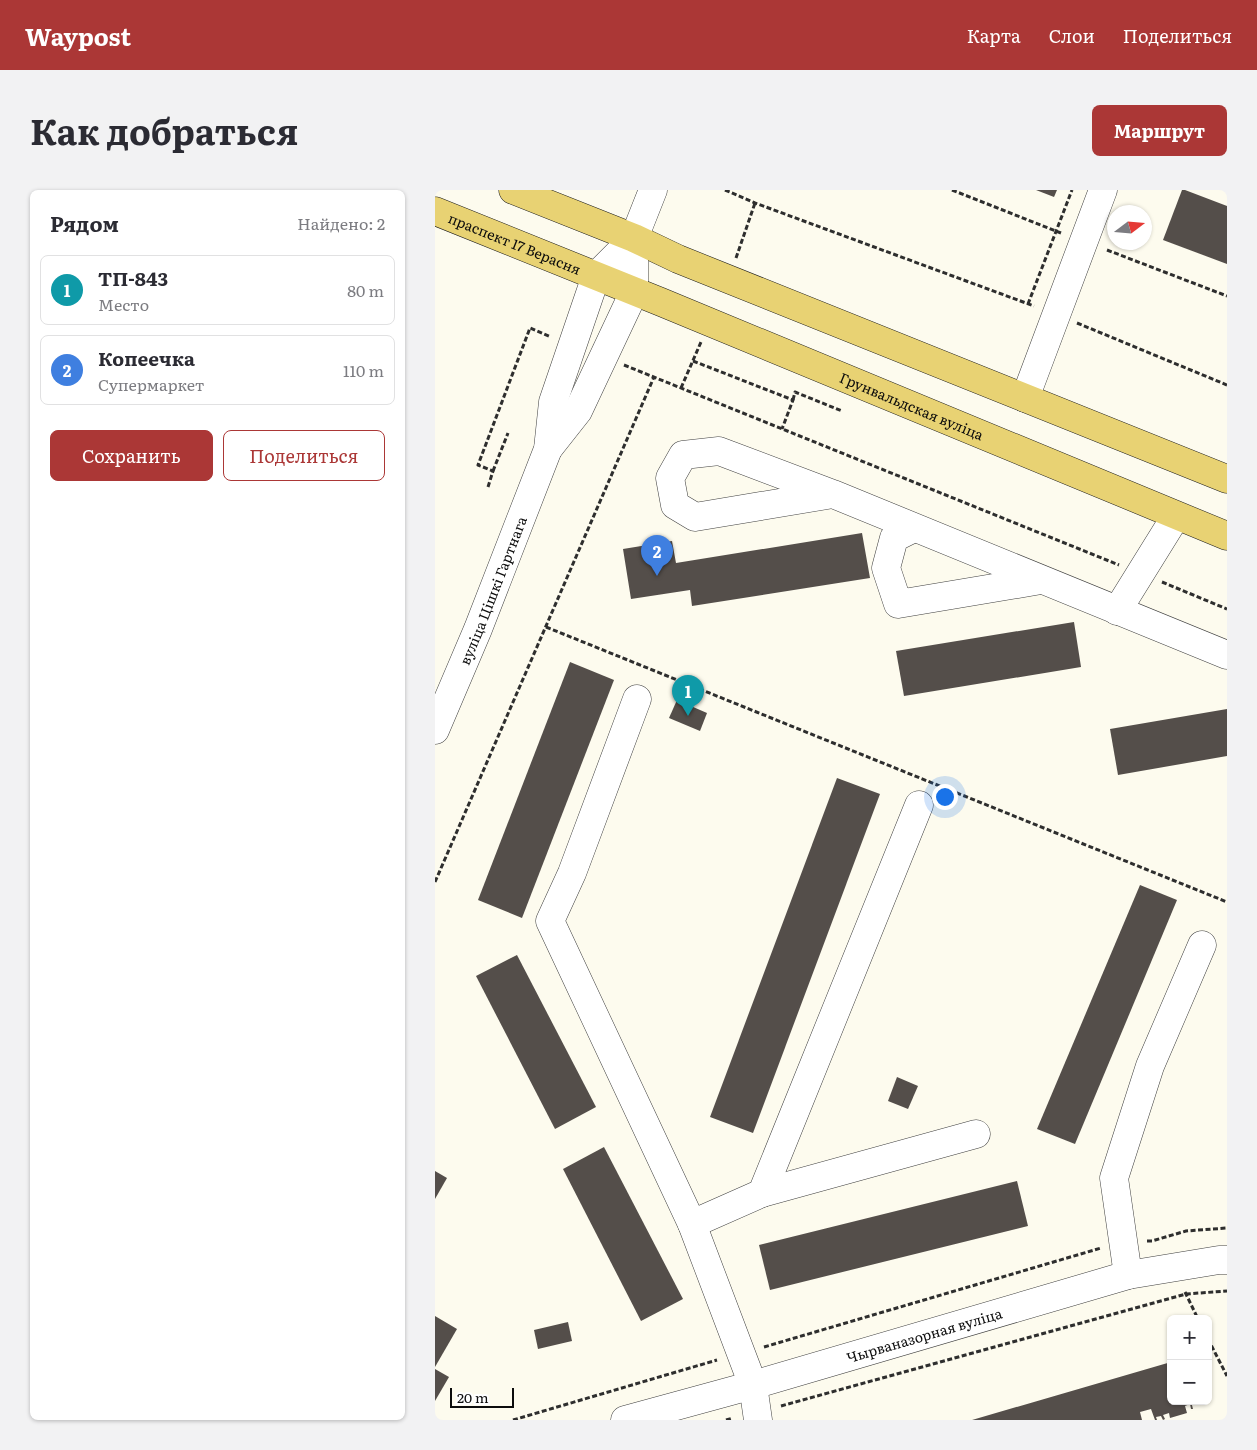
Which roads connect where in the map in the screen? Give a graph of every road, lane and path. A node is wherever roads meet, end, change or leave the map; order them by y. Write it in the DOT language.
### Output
graph roads {
  1 [pos="513,190"];
  2 [pos="653,190"];
  3 [pos="725,190"];
  4 [pos="1072,190"];
  5 [pos="1103,190"];
  6 [pos="435,212"];
  7 [pos="634,238"];
  8 [pos="596,276"];
  9 [pos="634,292"];
  10 [pos="1029,304"];
  11 [pos="1056,315"];
  12 [pos="693,360"];
  13 [pos="654,377"];
  14 [pos="1227,385"];
  15 [pos="1025,398"];
  16 [pos="793,400"];
  17 [pos="843,411"];
  18 [pos="782,429"];
  19 [pos="509,433"];
  20 [pos="549,448"];
  21 [pos="493,471"];
  22 [pos="1227,479"];
  23 [pos="833,494"];
  24 [pos="1176,516"];
  25 [pos="914,528"];
  26 [pos="1227,536"];
  27 [pos="1041,580"];
  28 [pos="1117,611"];
  29 [pos="545,627"];
  30 [pos="1227,655"];
  31 [pos="637,699"];
  32 [pos="435,730"];
  33 [pos="919,805"];
  34 [pos="435,882"];
  35 [pos="1227,902"];
  36 [pos="1202,944"];
  37 [pos="976,1134"];
  38 [pos="762,1193"];
  39 [pos="692,1224"];
  40 [pos="1227,1228"];
  41 [pos="1123,1242"];
  42 [pos="1227,1260"];
  43 [pos="1128,1275"];
  44 [pos="1227,1291"];
  45 [pos="1212,1347"];
  46 [pos="741,1353"];
  47 [pos="1227,1376"];
  48 [pos="756,1405"];
  49 [pos="513,1420"];
  50 [pos="625,1420"];
  51 [pos="726,1420"];
  1 -- 7 [label="main road"];
  2 -- 7 [label="street, вуліца Цішкі Гартнага"];
  3 -- 10 [label="path"];
  4 -- 10 [label="path"];
  5 -- 11 [label="street"];
  6 -- 8 [label="main road, праспект 17 Верасня"];
  7 -- 8 [label="street, вуліца Цішкі Гартнага"];
  7 -- 9 [label="street, вуліца Цішкі Гартнага"];
  7 -- 15 [label="main road"];
  8 -- 9 [label="main road, Грунвальдская вуліца"];
  8 -- 20 [label="street, вуліца Цішкі Гартнага"];
  9 -- 20 [label="street, вуліца Цішкі Гартнага"];
  9 -- 24 [label="main road, Грунвальдская вуліца"];
  10 -- 11 [label="path"];
  11 -- 14 [label="path"];
  11 -- 15 [label="street"];
  12 -- 16 [label="path"];
  13 -- 29 [label="path"];
  15 -- 22 [label="main road"];
  16 -- 17 [label="path"];
  16 -- 18 [label="path"];
  19 -- 21 [label="path"];
  20 -- 32 [label="street, вуліца Цішкі Гартнага"];
  23 -- 23 [label="street"];
  23 -- 25 [label="street"];
  24 -- 26 [label="main road, Грунвальдская вуліца"];
  24 -- 28 [label="street"];
  25 -- 27 [label="street"];
  25 -- 27 [label="street"];
  27 -- 28 [label="street"];
  28 -- 30 [label="street"];
  29 -- 34 [label="path"];
  29 -- 35 [label="path"];
  31 -- 39 [label="street"];
  33 -- 38 [label="street"];
  36 -- 41 [label="street"];
  37 -- 38 [label="street"];
  38 -- 39 [label="street"];
  39 -- 46 [label="street"];
  40 -- 41 [label="path"];
  41 -- 43 [label="street"];
  41 -- 46 [label="path"];
  42 -- 43 [label="street, Чырваназорная вуліца"];
  43 -- 48 [label="street, Чырваназорная вуліца"];
  44 -- 48 [label="path"];
  45 -- 47 [label="path"];
  46 -- 48 [label="street"];
  46 -- 49 [label="path"];
  48 -- 50 [label="street, Чырваназорная вуліца"];
  48 -- 51 [label="path"];
}
